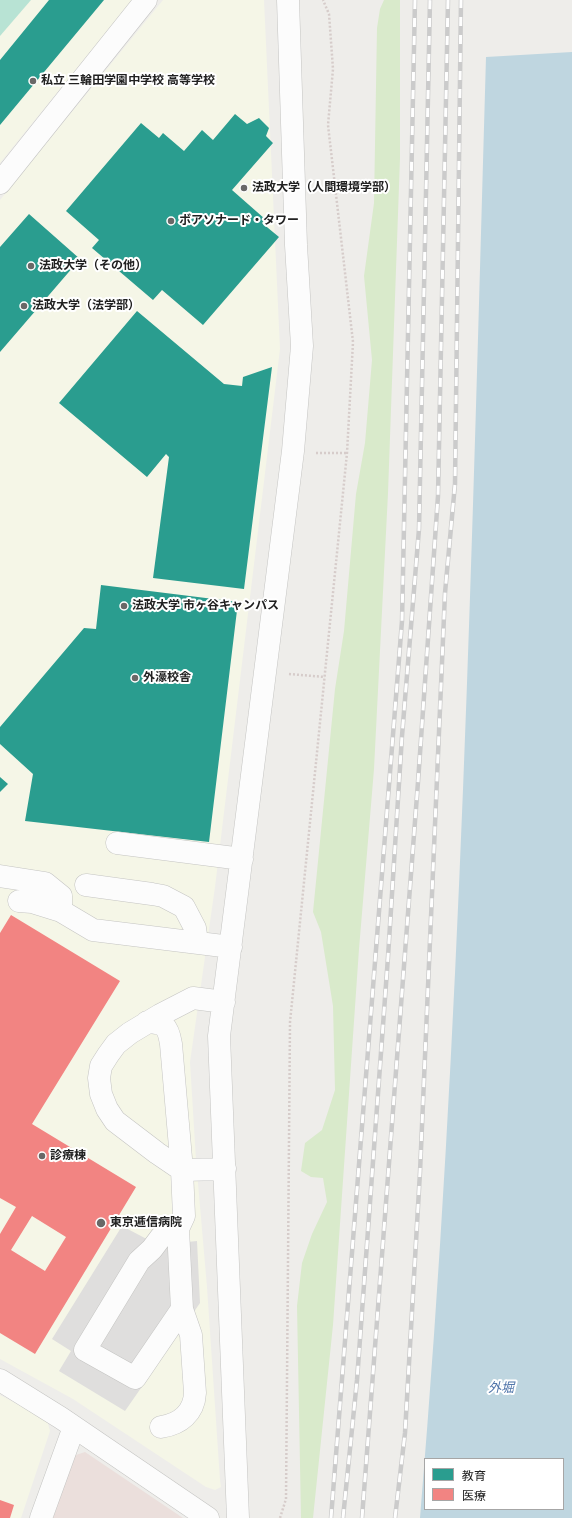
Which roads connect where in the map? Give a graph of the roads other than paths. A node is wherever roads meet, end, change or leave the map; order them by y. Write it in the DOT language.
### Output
graph roads {
  1 [pos="146,0"];
  2 [pos="288,0"];
  3 [pos="0,183"];
  4 [pos="117,843"];
  5 [pos="242,859"];
  6 [pos="0,876"];
  7 [pos="86,885"];
  8 [pos="19,901"];
  9 [pos="61,911"];
  10 [pos="197,942"];
  11 [pos="231,947"];
  12 [pos="224,1002"];
  13 [pos="147,1022"];
  14 [pos="225,1169"];
  15 [pos="182,1170"];
  16 [pos="178,1229"];
  17 [pos="182,1309"];
  18 [pos="1,1382"];
  19 [pos="74,1427"];
  20 [pos="161,1427"];
  21 [pos="41,1518"];
  22 [pos="208,1518"];
  23 [pos="238,1518"];
  1 -- 3 [label="street"];
  2 -- 5 [label="street"];
  4 -- 5 [label="street"];
  5 -- 11 [label="street"];
  6 -- 9 [label="street"];
  7 -- 10 [label="street"];
  8 -- 9 [label="street"];
  9 -- 10 [label="street"];
  10 -- 11 [label="street"];
  11 -- 12 [label="street"];
  12 -- 13 [label="street"];
  12 -- 14 [label="street"];
  13 -- 15 [label="street"];
  13 -- 15 [label="street"];
  14 -- 15 [label="street"];
  14 -- 23 [label="street"];
  15 -- 16 [label="street"];
  16 -- 17 [label="street"];
  16 -- 17 [label="street"];
  17 -- 20 [label="street"];
  18 -- 19 [label="street"];
  19 -- 21 [label="street"];
  19 -- 22 [label="street"];
}
